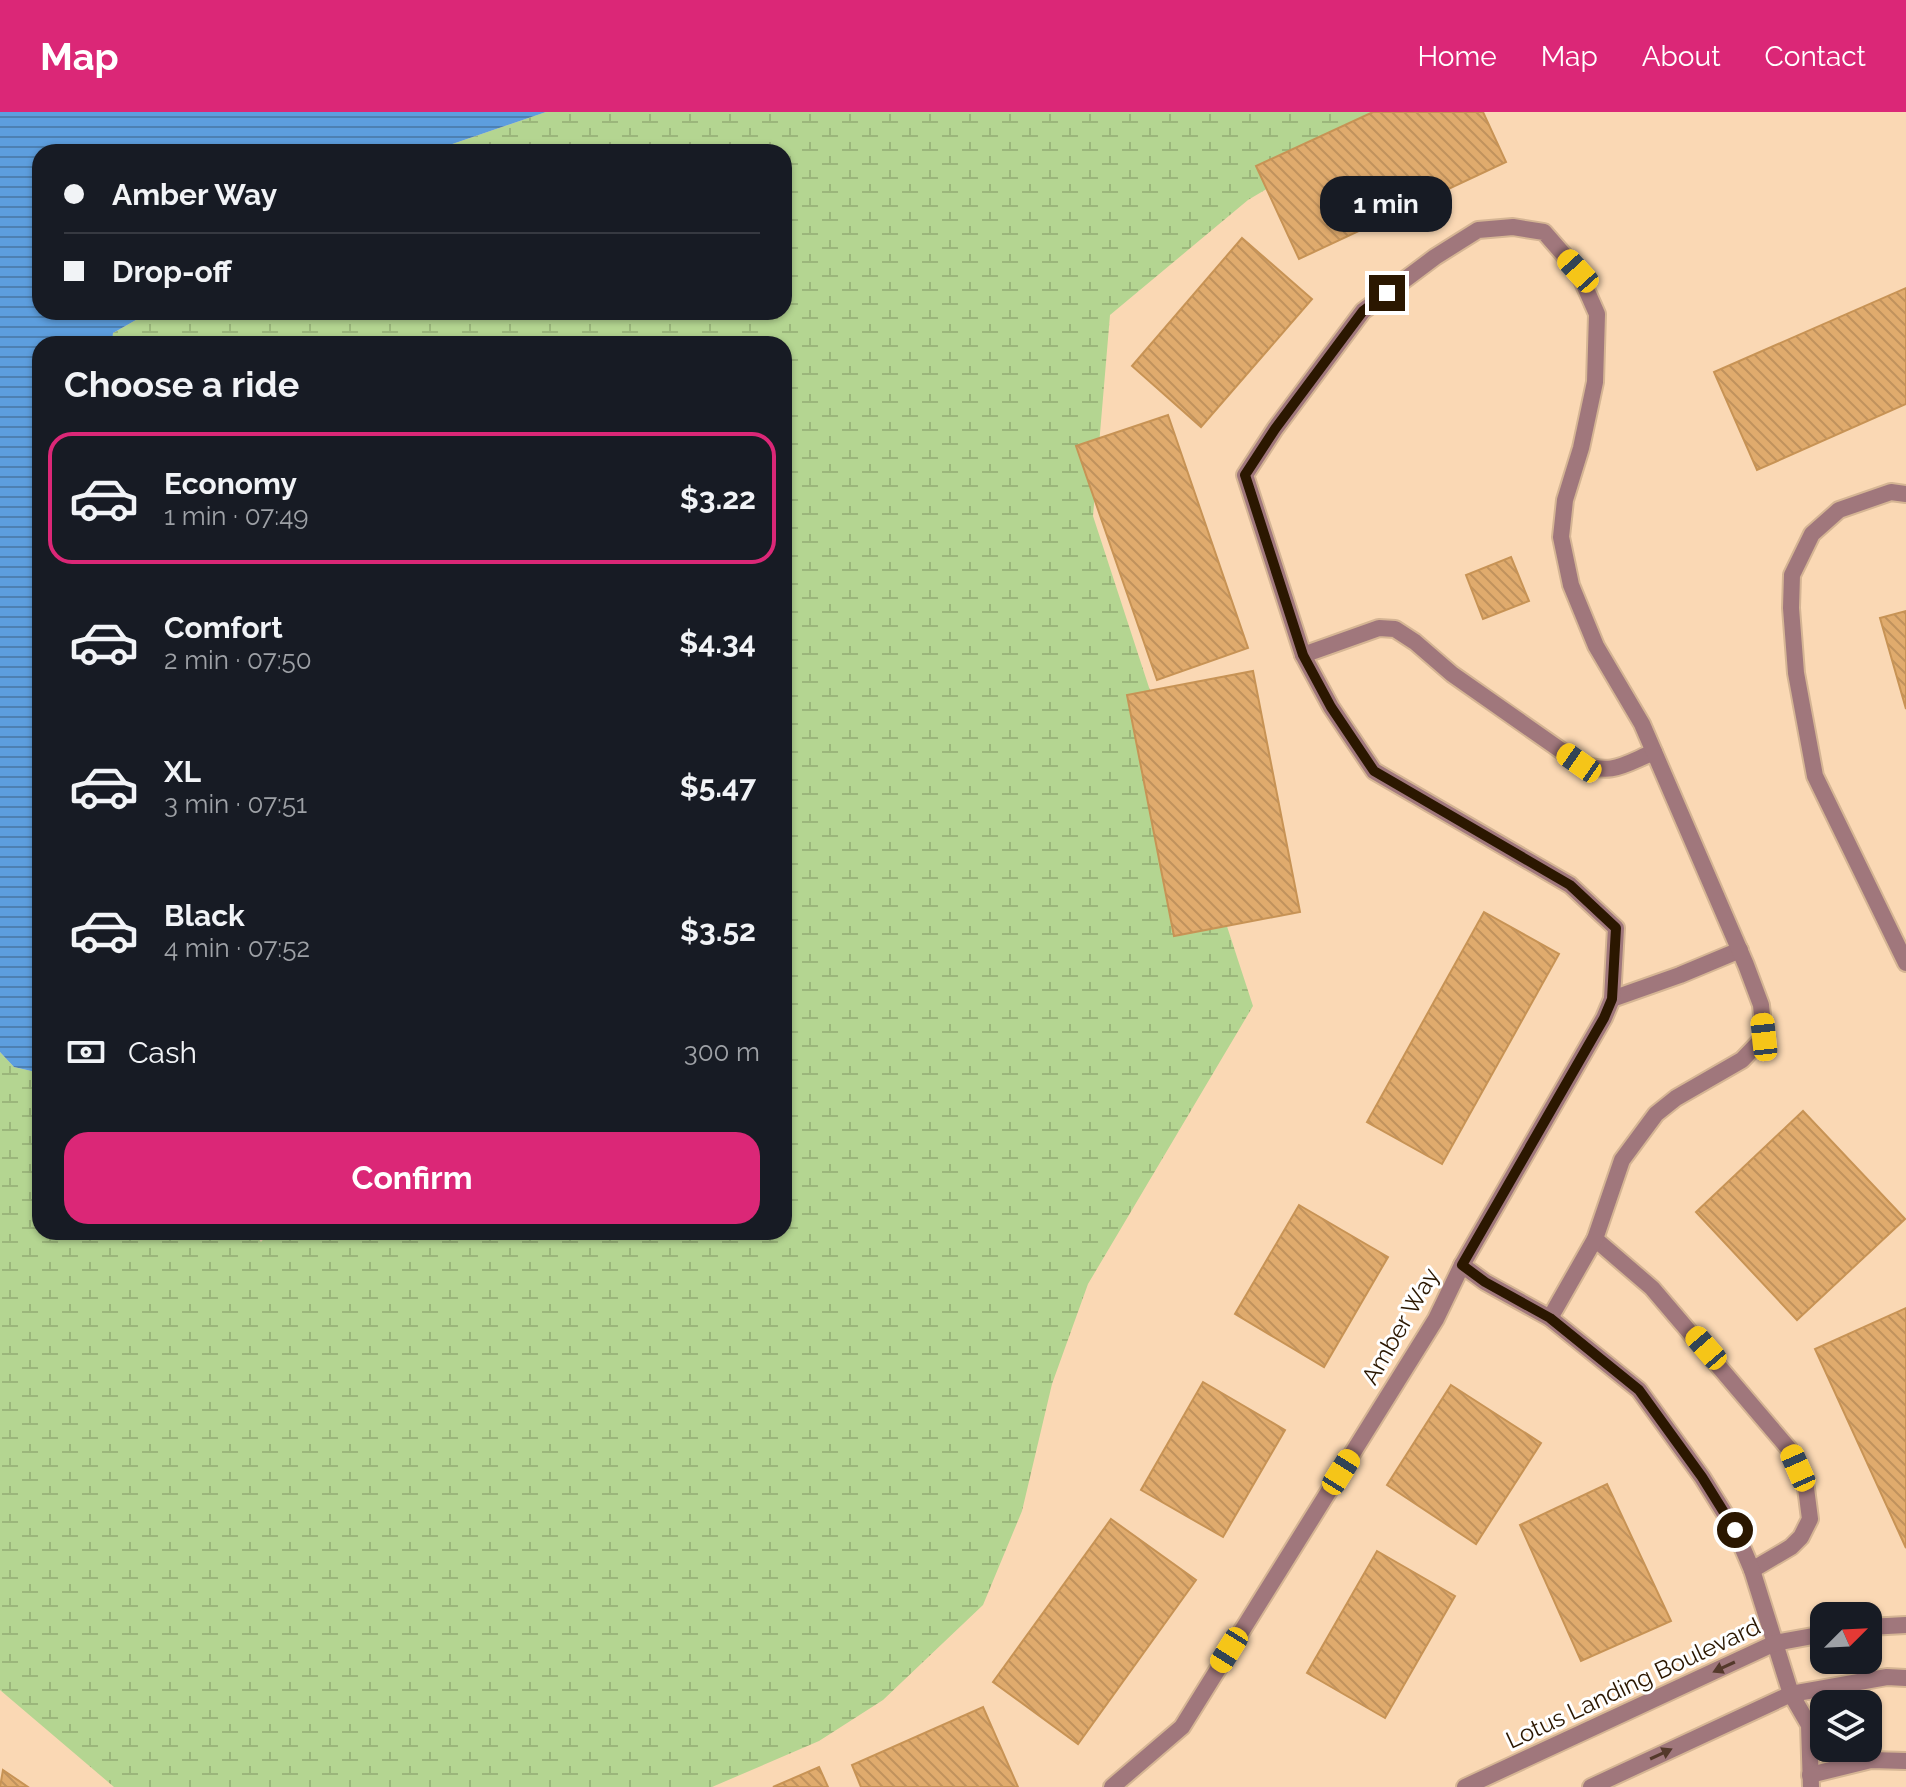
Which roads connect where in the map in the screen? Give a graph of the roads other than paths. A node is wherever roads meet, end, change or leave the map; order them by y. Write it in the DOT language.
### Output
graph roads {
  1 [pos="1906,494"];
  2 [pos="1303,655"];
  3 [pos="1654,752"];
  4 [pos="1740,950"];
  5 [pos="1906,963"];
  6 [pos="1612,999"];
  7 [pos="1595,1239"];
  8 [pos="1462,1265"];
  9 [pos="1550,1318"];
  10 [pos="1752,1570"];
  11 [pos="1906,1625"];
  12 [pos="1882,1626"];
  13 [pos="1810,1637"];
  14 [pos="1775,1643"];
  15 [pos="1906,1678"];
  16 [pos="1791,1694"];
  17 [pos="1906,1761"];
  18 [pos="1811,1781"];
  19 [pos="1112,1787"];
  20 [pos="1465,1787"];
  21 [pos="1591,1787"];
  1 -- 5 [label="street"];
  2 -- 3 [label="street"];
  2 -- 3 [label="street"];
  2 -- 6 [label="street"];
  3 -- 4 [label="street"];
  4 -- 6 [label="street"];
  4 -- 7 [label="street"];
  6 -- 8 [label="street"];
  7 -- 9 [label="street"];
  7 -- 10 [label="street"];
  8 -- 9 [label="street, Amber Way"];
  8 -- 19 [label="street, Amber Way"];
  9 -- 10 [label="street, Amber Way"];
  10 -- 14 [label="street, Amber Way"];
  11 -- 12 [label="street"];
  13 -- 14 [label="street, Lotus Landing Boulevard"];
  14 -- 16 [label="street, Amber Way"];
  14 -- 20 [label="street, Lotus Landing Boulevard, one-way"];
  15 -- 16 [label="street"];
  16 -- 18 [label="street, Amber Way"];
  21 -- 16 [label="street, one-way"];
  17 -- 18 [label="street"];
}
